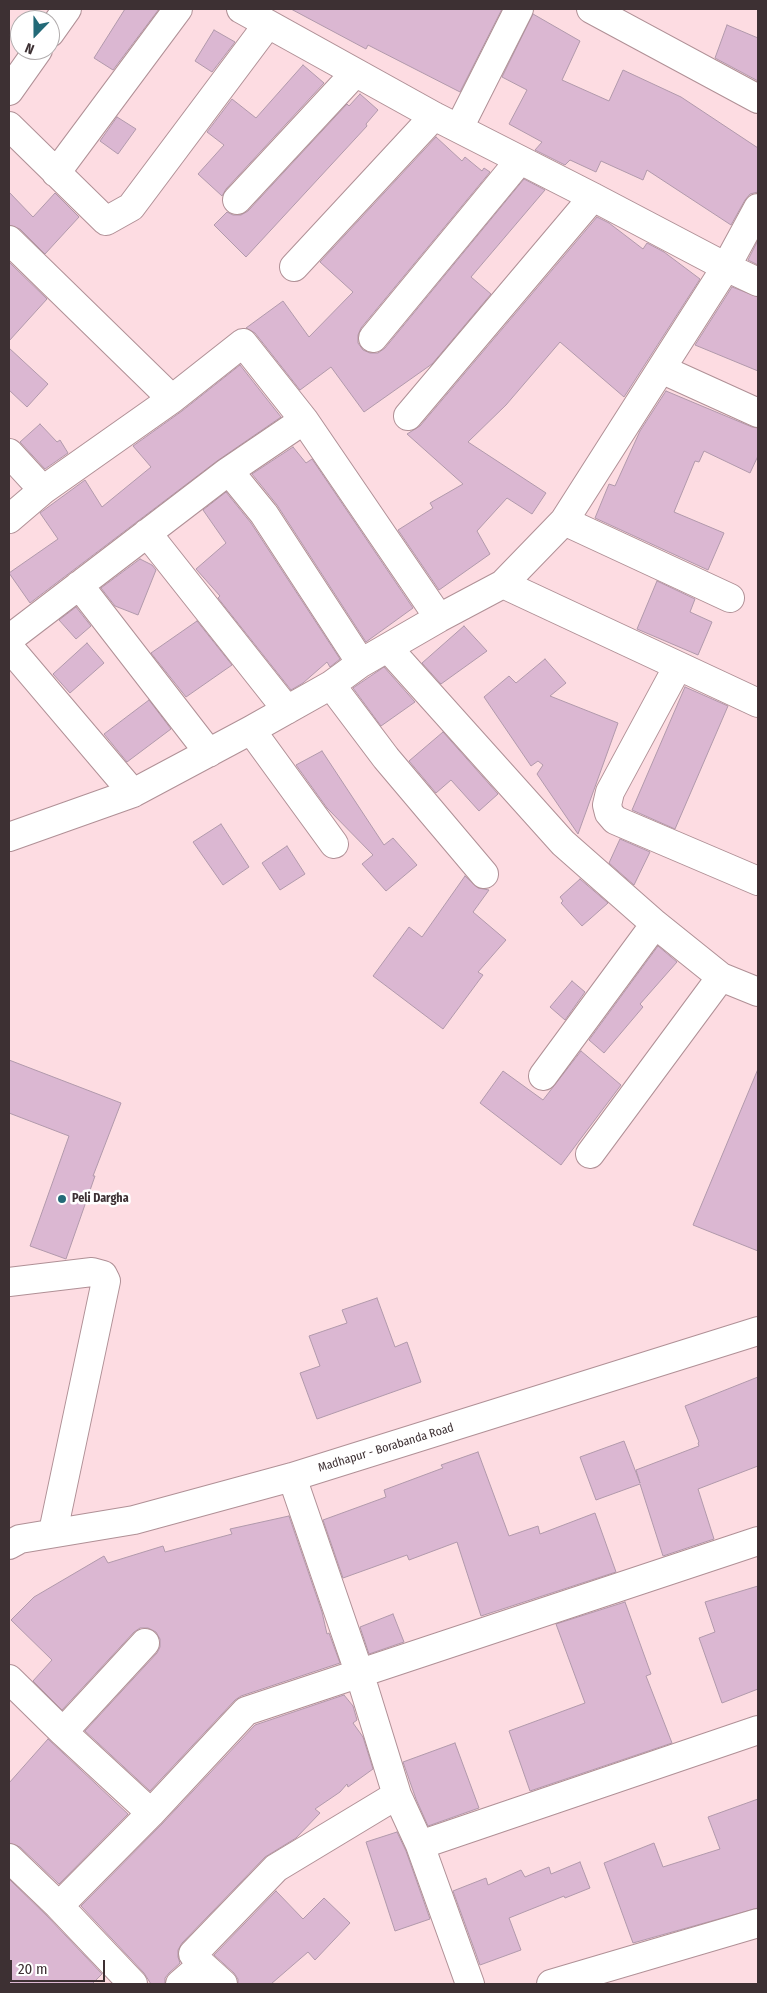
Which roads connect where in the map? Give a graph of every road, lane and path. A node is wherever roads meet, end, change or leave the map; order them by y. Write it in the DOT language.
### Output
graph roads {
  1 [pos="178,9"];
  2 [pos="241,9"];
  3 [pos="519,9"];
  4 [pos="591,9"];
  5 [pos="268,24"];
  6 [pos="31,60"];
  7 [pos="355,73"];
  8 [pos="9,91"];
  9 [pos="758,99"];
  10 [pos="434,116"];
  11 [pos="9,126"];
  12 [pos="459,128"];
  13 [pos="520,160"];
  14 [pos="56,173"];
  15 [pos="593,197"];
  16 [pos="237,200"];
  17 [pos="758,208"];
  18 [pos="9,240"];
  19 [pos="294,267"];
  20 [pos="726,267"];
  21 [pos="758,282"];
  22 [pos="373,338"];
  23 [pos="661,369"];
  24 [pos="172,399"];
  25 [pos="758,414"];
  26 [pos="408,416"];
  27 [pos="304,420"];
  28 [pos="9,453"];
  29 [pos="229,471"];
  30 [pos="43,490"];
  31 [pos="9,519"];
  32 [pos="564,521"];
  33 [pos="147,533"];
  34 [pos="503,584"];
  35 [pos="79,585"];
  36 [pos="730,598"];
  37 [pos="439,618"];
  38 [pos="9,639"];
  39 [pos="9,647"];
  40 [pos="388,648"];
  41 [pos="361,664"];
  42 [pos="678,666"];
  43 [pos="331,685"];
  44 [pos="758,703"];
  45 [pos="288,710"];
  46 [pos="251,730"];
  47 [pos="209,753"];
  48 [pos="133,793"];
  49 [pos="9,837"];
  50 [pos="334,844"];
  51 [pos="484,874"];
  52 [pos="758,881"];
  53 [pos="655,924"];
  54 [pos="721,977"];
  55 [pos="758,992"];
  56 [pos="543,1076"];
  57 [pos="590,1154"];
  58 [pos="9,1282"];
  59 [pos="758,1331"];
  60 [pos="292,1477"];
  61 [pos="53,1532"];
  62 [pos="12,1541"];
  63 [pos="758,1541"];
  64 [pos="145,1643"];
  65 [pos="359,1672"];
  66 [pos="9,1679"];
  67 [pos="758,1730"];
  68 [pos="62,1732"];
  69 [pos="397,1795"];
  70 [pos="151,1813"];
  71 [pos="420,1845"];
  72 [pos="9,1858"];
  73 [pos="59,1906"];
  74 [pos="758,1923"];
  75 [pos="202,1966"];
  76 [pos="132,1984"];
  77 [pos="180,1984"];
  78 [pos="223,1984"];
  79 [pos="470,1984"];
  80 [pos="552,1984"];
  1 -- 14 [label="street"];
  2 -- 5 [label="street"];
  3 -- 12 [label="street"];
  4 -- 9 [label="street"];
  5 -- 7 [label="street"];
  5 -- 14 [label="street"];
  6 -- 8 [label="street"];
  7 -- 10 [label="street"];
  7 -- 16 [label="street"];
  10 -- 12 [label="street"];
  10 -- 19 [label="street"];
  11 -- 14 [label="street"];
  12 -- 13 [label="street"];
  13 -- 15 [label="street"];
  13 -- 22 [label="street"];
  15 -- 20 [label="street"];
  15 -- 26 [label="street"];
  17 -- 20 [label="street"];
  18 -- 24 [label="street"];
  20 -- 21 [label="street"];
  20 -- 23 [label="street"];
  23 -- 25 [label="street"];
  23 -- 32 [label="street"];
  24 -- 27 [label="street"];
  24 -- 30 [label="street"];
  27 -- 29 [label="street"];
  27 -- 37 [label="street"];
  28 -- 30 [label="street"];
  29 -- 33 [label="street"];
  29 -- 41 [label="street"];
  30 -- 31 [label="street"];
  32 -- 34 [label="street"];
  32 -- 36 [label="street"];
  33 -- 35 [label="street"];
  33 -- 45 [label="street"];
  34 -- 37 [label="street"];
  34 -- 42 [label="street"];
  35 -- 38 [label="street"];
  35 -- 47 [label="street"];
  37 -- 40 [label="street"];
  39 -- 48 [label="street"];
  40 -- 41 [label="street"];
  40 -- 53 [label="street"];
  41 -- 43 [label="street"];
  42 -- 44 [label="street"];
  42 -- 52 [label="street"];
  43 -- 45 [label="street"];
  43 -- 51 [label="street"];
  45 -- 46 [label="street"];
  46 -- 47 [label="street"];
  46 -- 50 [label="street"];
  47 -- 48 [label="street"];
  48 -- 49 [label="street"];
  53 -- 54 [label="street"];
  53 -- 56 [label="street"];
  54 -- 55 [label="street"];
  54 -- 57 [label="street"];
  58 -- 61 [label="street"];
  59 -- 60 [label="street, Madhapur - Borabanda Road"];
  60 -- 61 [label="street, Madhapur - Borabanda Road"];
  60 -- 65 [label="street"];
  61 -- 62 [label="street, Madhapur - Borabanda Road"];
  63 -- 65 [label="street"];
  64 -- 68 [label="street"];
  65 -- 69 [label="street"];
  65 -- 70 [label="street"];
  66 -- 68 [label="street"];
  67 -- 71 [label="street"];
  68 -- 70 [label="street"];
  69 -- 71 [label="street"];
  69 -- 75 [label="street"];
  70 -- 73 [label="street"];
  71 -- 79 [label="street"];
  72 -- 73 [label="street"];
  73 -- 76 [label="street"];
  74 -- 80 [label="street"];
  75 -- 77 [label="street"];
  75 -- 78 [label="street"];
}
